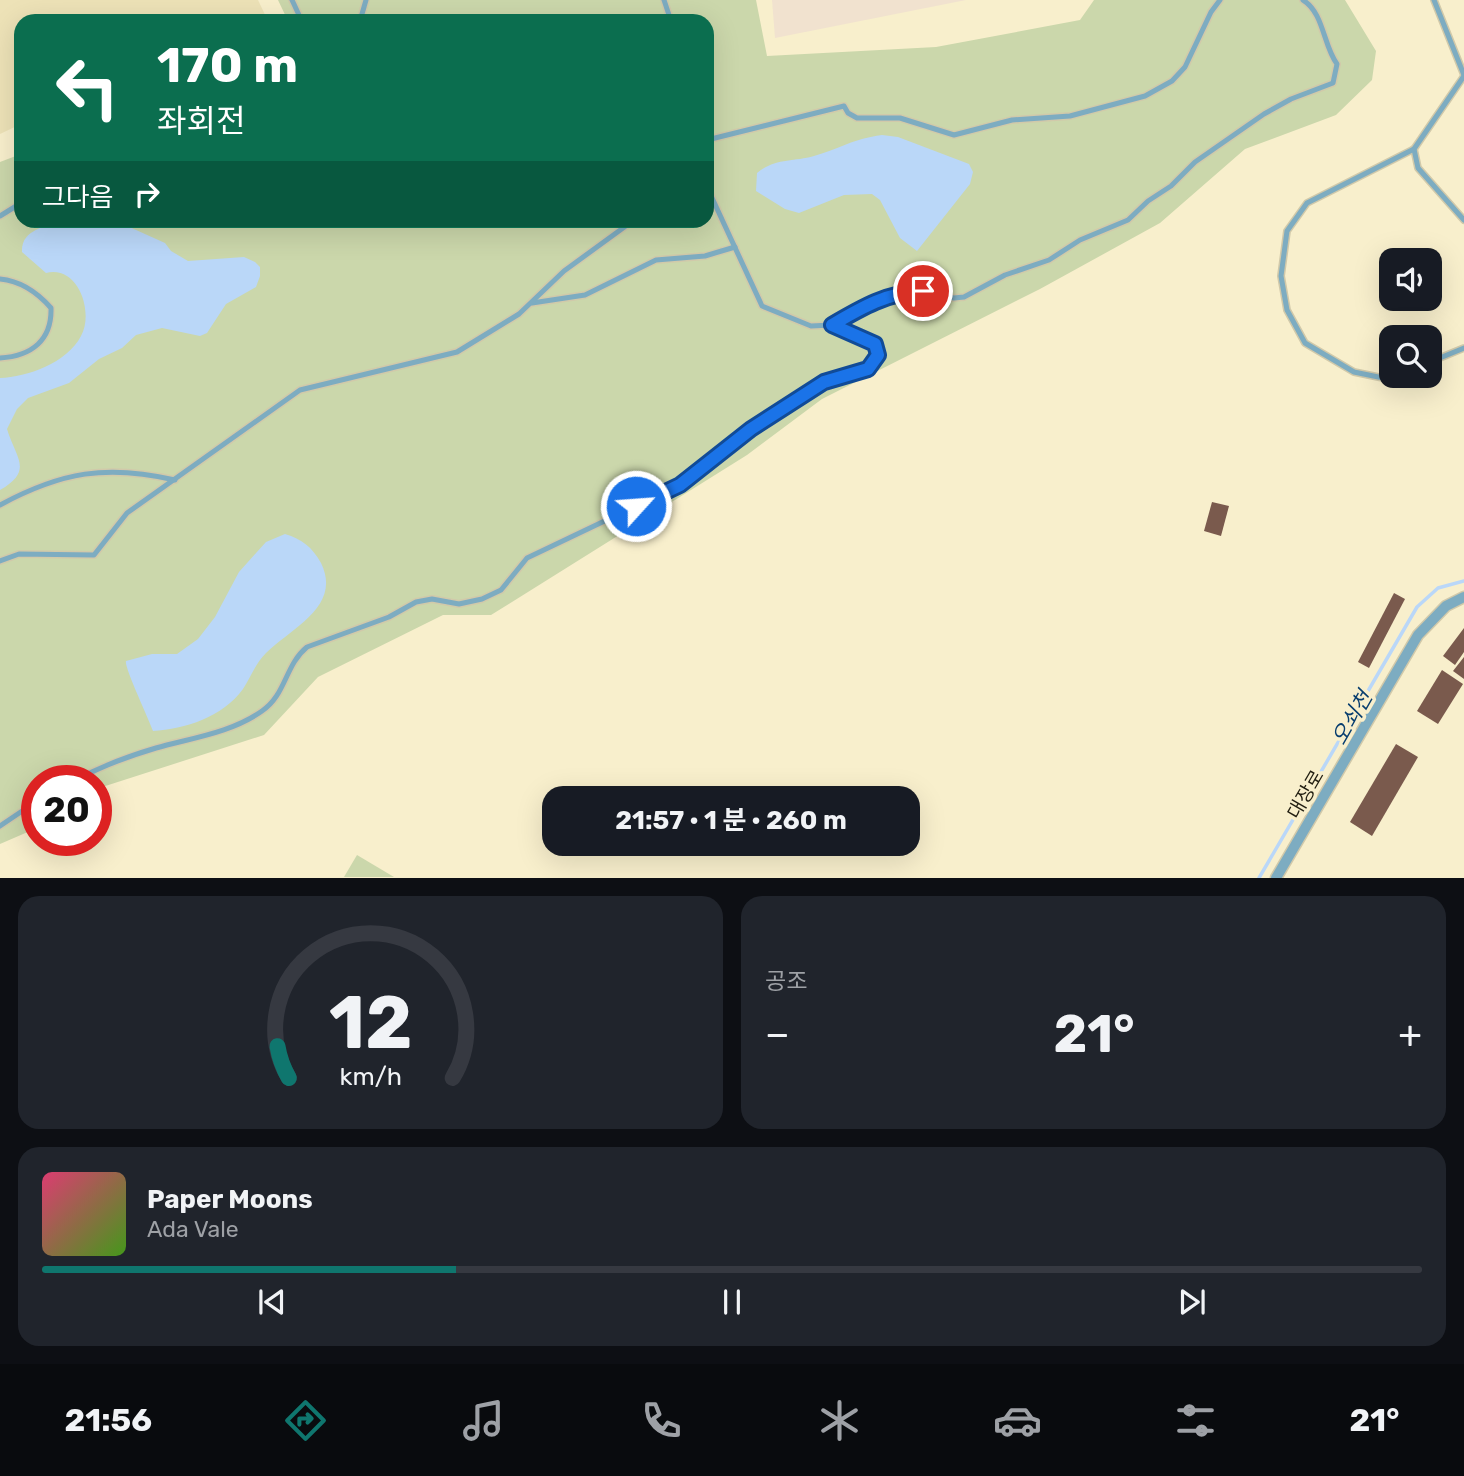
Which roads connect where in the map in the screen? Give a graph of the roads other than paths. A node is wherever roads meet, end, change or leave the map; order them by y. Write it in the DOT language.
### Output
graph roads {
  1 [pos="1220,0"];
  2 [pos="1303,0"];
  3 [pos="1434,0"];
  4 [pos="1464,75"];
  5 [pos="714,138"];
  6 [pos="1414,149"];
  7 [pos="714,202"];
  8 [pos="1464,220"];
  9 [pos="623,228"];
  10 [pos="735,247"];
  11 [pos="0,279"];
  12 [pos="531,303"];
  13 [pos="832,325"];
  14 [pos="1464,348"];
  15 [pos="1442,357"];
  16 [pos="0,358"];
  17 [pos="1379,377"];
  18 [pos="175,480"];
  19 [pos="0,505"];
  20 [pos="0,561"];
  21 [pos="1464,597"];
  22 [pos="112,765"];
  23 [pos="21,812"];
  24 [pos="0,826"];
  25 [pos="1276,877"];
  1 -- 5 [label="lane"];
  2 -- 13 [label="lane"];
  3 -- 4 [label="lane"];
  4 -- 6 [label="lane"];
  6 -- 8 [label="lane"];
  6 -- 17 [label="lane"];
  7 -- 10 [label="lane"];
  9 -- 12 [label="lane"];
  10 -- 12 [label="lane"];
  10 -- 13 [label="lane"];
  11 -- 16 [label="lane"];
  12 -- 18 [label="lane"];
  13 -- 22 [label="lane"];
  14 -- 15 [label="lane"];
  18 -- 19 [label="lane"];
  18 -- 20 [label="lane"];
  21 -- 25 [label="street, 대장로"];
  23 -- 24 [label="lane"];
}
